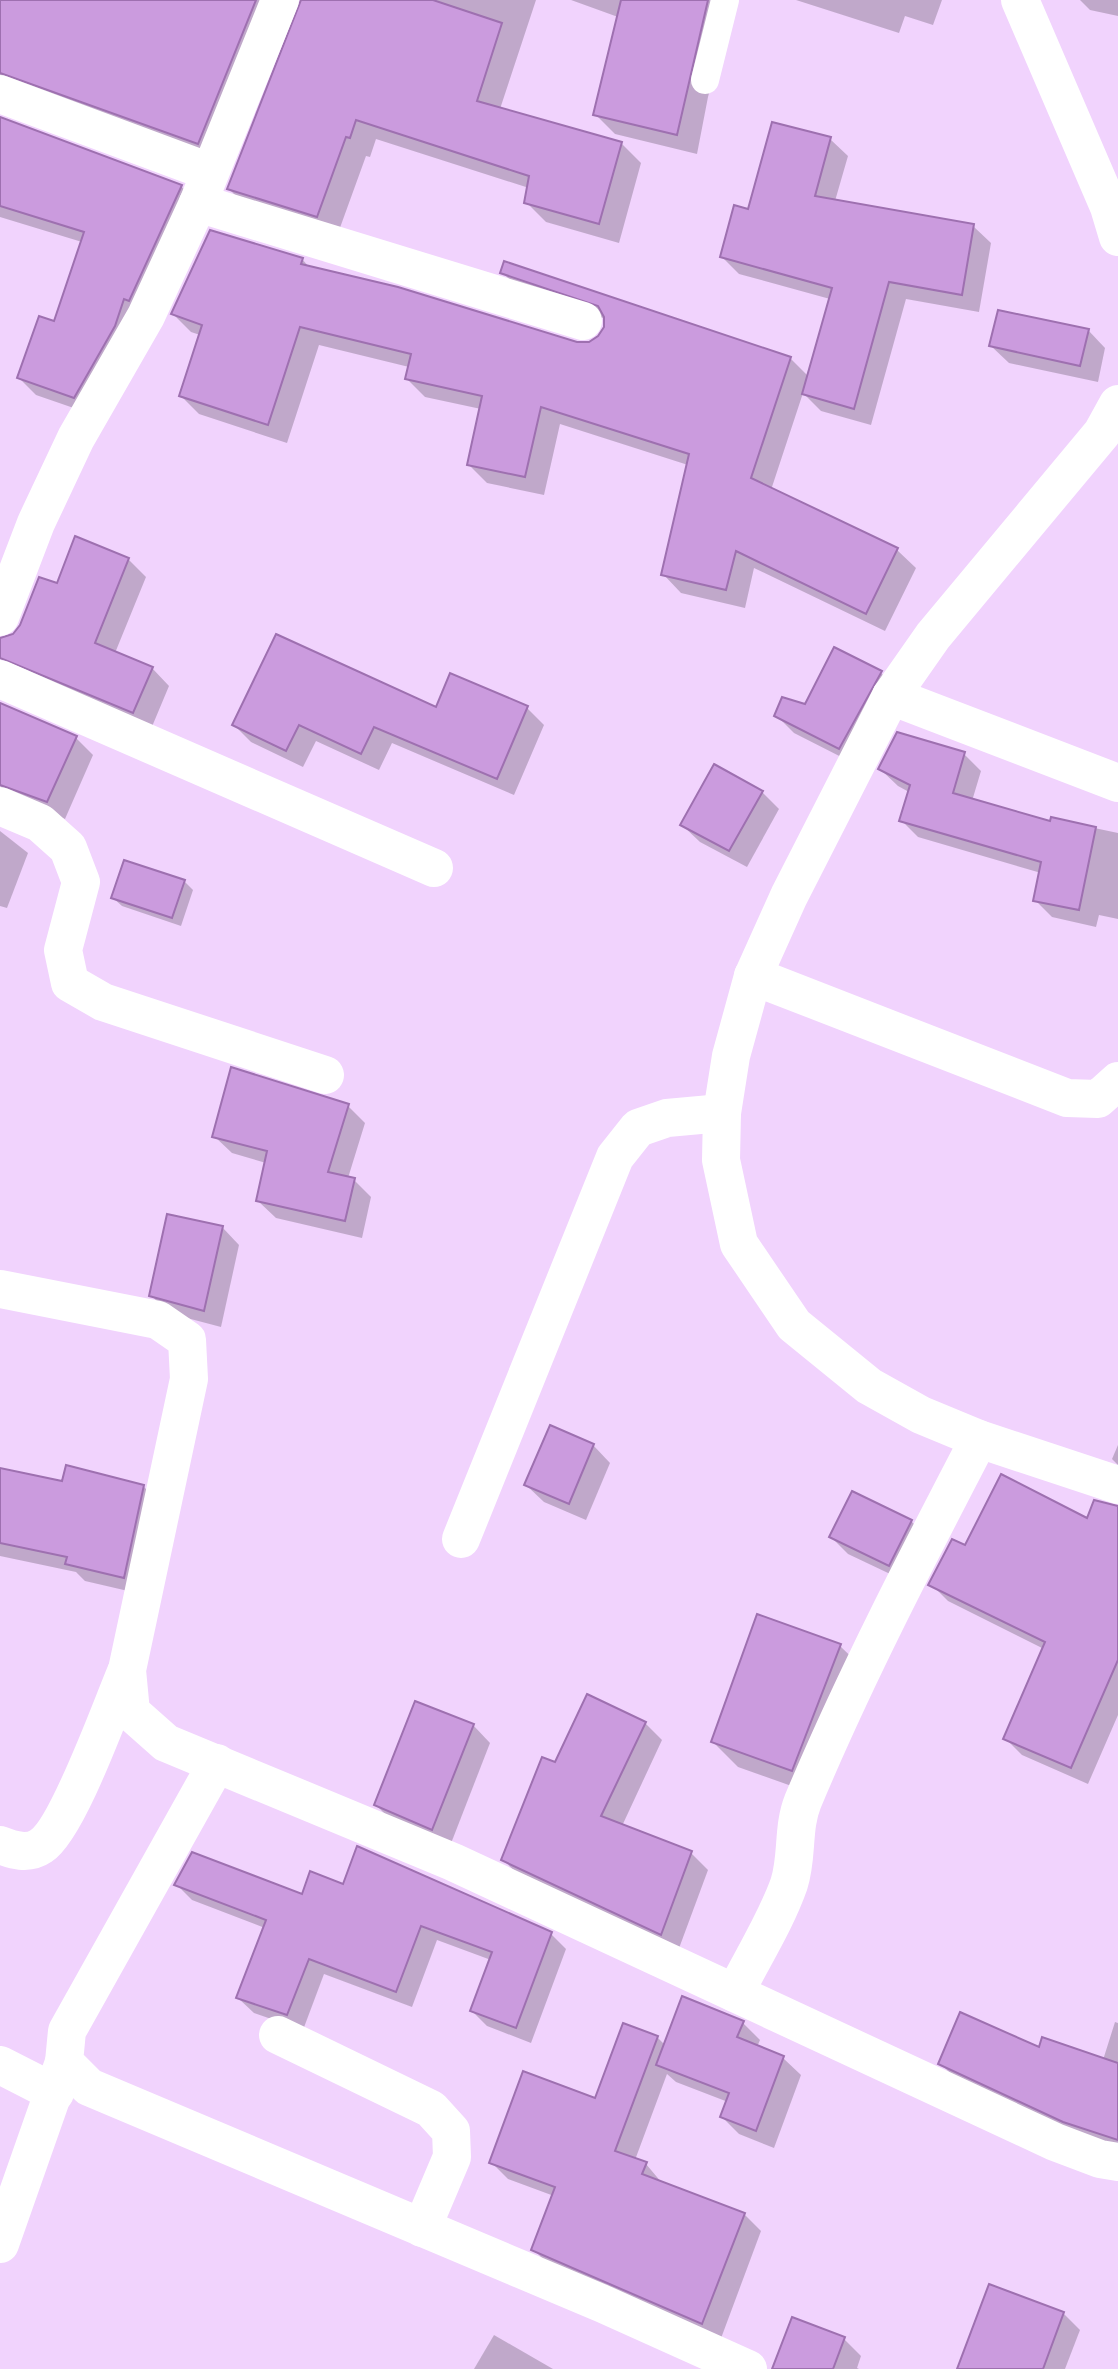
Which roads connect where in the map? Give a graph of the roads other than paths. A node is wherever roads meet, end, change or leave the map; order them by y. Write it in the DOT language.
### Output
graph roads {
  1 [pos="280,0"];
  2 [pos="725,0"];
  3 [pos="1020,0"];
  4 [pos="705,80"];
  5 [pos="0,94"];
  6 [pos="204,187"];
  7 [pos="1118,237"];
  8 [pos="583,321"];
  9 [pos="1118,404"];
  10 [pos="0,617"];
  11 [pos="0,679"];
  12 [pos="891,696"];
  13 [pos="1118,783"];
  14 [pos="0,806"];
  15 [pos="435,868"];
  16 [pos="753,976"];
  17 [pos="326,1075"];
  18 [pos="1118,1081"];
  19 [pos="722,1113"];
  20 [pos="0,1289"];
  21 [pos="979,1438"];
  22 [pos="1118,1485"];
  23 [pos="461,1539"];
  24 [pos="127,1670"];
  25 [pos="217,1763"];
  26 [pos="0,1845"];
  27 [pos="735,1993"];
  28 [pos="278,2035"];
  29 [pos="0,2065"];
  30 [pos="59,2078"];
  31 [pos="1118,2162"];
  32 [pos="422,2228"];
  33 [pos="0,2244"];
  34 [pos="748,2369"];
  1 -- 6 [label="street"];
  2 -- 4 [label="lane"];
  3 -- 7 [label="street"];
  5 -- 6 [label="street"];
  6 -- 8 [label="street"];
  6 -- 10 [label="street"];
  9 -- 12 [label="street"];
  11 -- 15 [label="street"];
  12 -- 13 [label="street"];
  12 -- 16 [label="street"];
  14 -- 17 [label="street"];
  16 -- 18 [label="street"];
  16 -- 19 [label="street"];
  19 -- 21 [label="street"];
  19 -- 23 [label="street"];
  20 -- 24 [label="street"];
  21 -- 22 [label="street"];
  21 -- 27 [label="street"];
  24 -- 25 [label="street"];
  24 -- 26 [label="street"];
  25 -- 27 [label="street"];
  25 -- 30 [label="street"];
  27 -- 31 [label="street"];
  28 -- 32 [label="street"];
  29 -- 30 [label="street"];
  30 -- 32 [label="street"];
  30 -- 33 [label="street"];
  32 -- 34 [label="street"];
}
